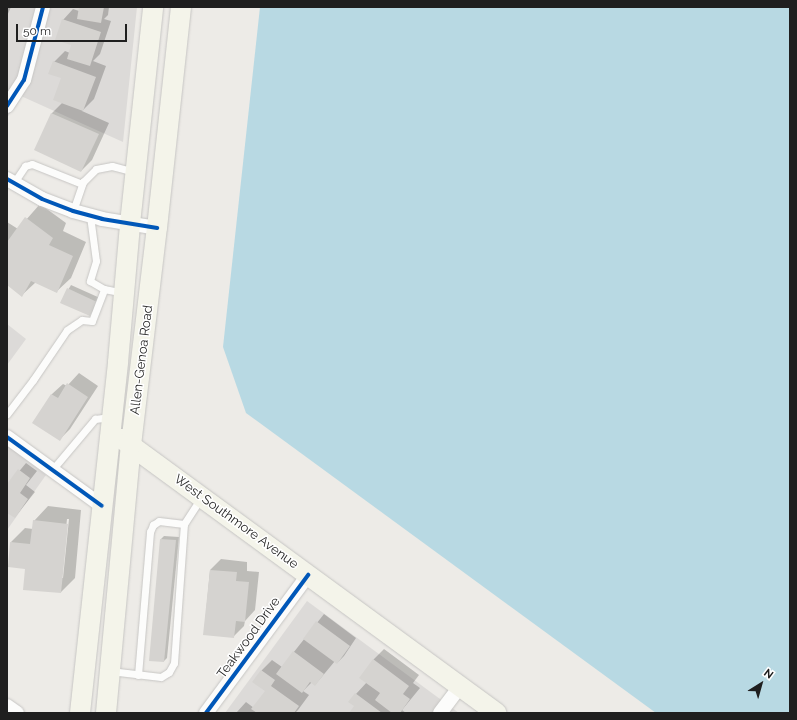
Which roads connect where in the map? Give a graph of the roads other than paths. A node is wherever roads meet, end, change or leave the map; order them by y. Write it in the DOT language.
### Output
graph roads {
  1 [pos="44,7"];
  2 [pos="153,7"];
  3 [pos="181,7"];
  4 [pos="7,106"];
  5 [pos="135,172"];
  6 [pos="10,181"];
  7 [pos="82,184"];
  8 [pos="72,211"];
  9 [pos="90,216"];
  10 [pos="130,224"];
  11 [pos="157,228"];
  12 [pos="104,289"];
  13 [pos="124,293"];
  14 [pos="7,414"];
  15 [pos="111,424"];
  16 [pos="7,436"];
  17 [pos="131,444"];
  18 [pos="52,470"];
  19 [pos="202,497"];
  20 [pos="102,506"];
  21 [pos="184,524"];
  22 [pos="308,575"];
  23 [pos="110,671"];
  24 [pos="138,675"];
  25 [pos="460,686"];
  26 [pos="7,706"];
  27 [pos="17,713"];
  28 [pos="80,713"];
  29 [pos="106,713"];
  30 [pos="206,713"];
  31 [pos="440,713"];
  32 [pos="496,713"];
  1 -- 4 [label="street"];
  2 -- 5 [label="main road, Allen-Genoa Road"];
  3 -- 11 [label="main road, Allen-Genoa Road"];
  5 -- 7 [label="lane"];
  5 -- 10 [label="main road, Allen-Genoa Road"];
  6 -- 7 [label="lane"];
  6 -- 8 [label="street"];
  7 -- 8 [label="lane"];
  8 -- 9 [label="street"];
  9 -- 10 [label="street"];
  9 -- 12 [label="lane"];
  10 -- 11 [label="street"];
  10 -- 13 [label="main road, Allen-Genoa Road"];
  11 -- 17 [label="main road, Allen-Genoa Road"];
  12 -- 13 [label="lane"];
  12 -- 14 [label="lane"];
  13 -- 15 [label="main road, Allen-Genoa Road"];
  15 -- 17 [label="main road, West Southmore Avenue"];
  15 -- 18 [label="lane"];
  15 -- 20 [label="main road, Allen-Genoa Road"];
  16 -- 18 [label="street"];
  17 -- 19 [label="main road, West Southmore Avenue"];
  17 -- 23 [label="main road, Allen-Genoa Road"];
  18 -- 20 [label="street"];
  19 -- 21 [label="lane"];
  19 -- 22 [label="main road, West Southmore Avenue"];
  20 -- 28 [label="main road, Allen-Genoa Road"];
  21 -- 24 [label="lane"];
  21 -- 24 [label="lane"];
  22 -- 25 [label="main road, West Southmore Avenue"];
  22 -- 30 [label="street, Teakwood Drive"];
  23 -- 24 [label="lane"];
  23 -- 29 [label="main road, Allen-Genoa Road"];
  25 -- 31 [label="street"];
  25 -- 32 [label="main road, West Southmore Avenue"];
  26 -- 27 [label="street"];
}
